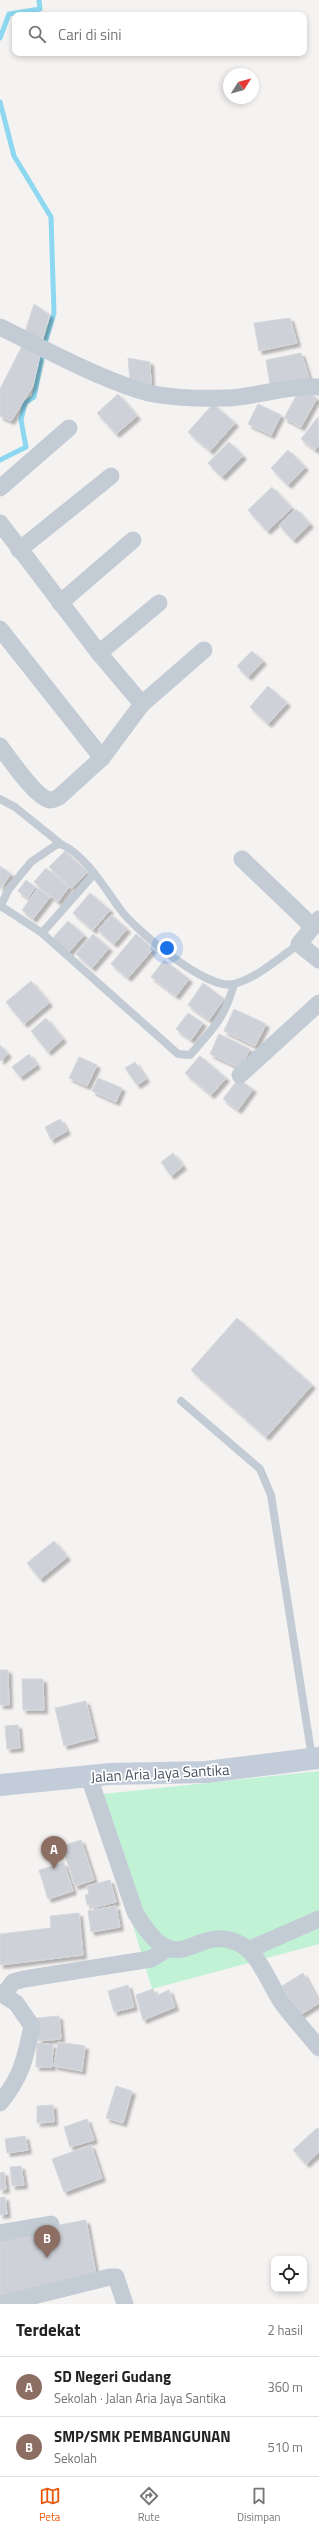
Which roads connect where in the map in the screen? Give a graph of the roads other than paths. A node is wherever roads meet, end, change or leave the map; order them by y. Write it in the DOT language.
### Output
graph roads {
  1 [pos="0,327"];
  2 [pos="319,387"];
  3 [pos="70,428"];
  4 [pos="111,476"];
  5 [pos="0,488"];
  6 [pos="0,523"];
  7 [pos="133,540"];
  8 [pos="19,550"];
  9 [pos="60,603"];
  10 [pos="159,603"];
  11 [pos="0,629"];
  12 [pos="204,650"];
  13 [pos="99,653"];
  14 [pos="142,704"];
  15 [pos="0,746"];
  16 [pos="102,758"];
  17 [pos="0,800"];
  18 [pos="61,844"];
  19 [pos="242,859"];
  20 [pos="94,874"];
  21 [pos="0,906"];
  22 [pos="316,923"];
  23 [pos="42,933"];
  24 [pos="299,944"];
  25 [pos="319,960"];
  26 [pos="234,984"];
  27 [pos="319,1002"];
  28 [pos="240,1075"];
  29 [pos="182,1401"];
  30 [pos="316,1758"];
  31 [pos="89,1777"];
  32 [pos="0,1785"];
  33 [pos="319,1919"];
  34 [pos="167,1949"];
  35 [pos="248,1950"];
  36 [pos="2,1993"];
  37 [pos="319,2048"];
  38 [pos="0,2103"];
  39 [pos="51,2224"];
  40 [pos="0,2233"];
  41 [pos="1,2304"];
  42 [pos="125,2304"];
  1 -- 2 [label="street"];
  3 -- 5 [label="street"];
  4 -- 8 [label="street"];
  6 -- 8 [label="street"];
  7 -- 9 [label="street"];
  8 -- 9 [label="street"];
  9 -- 13 [label="street"];
  10 -- 13 [label="street"];
  11 -- 16 [label="street"];
  12 -- 14 [label="street"];
  13 -- 14 [label="street"];
  14 -- 16 [label="street"];
  15 -- 16 [label="street"];
  17 -- 18 [label="lane"];
  18 -- 20 [label="lane"];
  18 -- 21 [label="lane"];
  19 -- 22 [label="street"];
  20 -- 23 [label="lane"];
  20 -- 26 [label="lane"];
  21 -- 23 [label="lane"];
  22 -- 24 [label="street"];
  23 -- 26 [label="lane"];
  24 -- 25 [label="street"];
  24 -- 26 [label="lane"];
  27 -- 28 [label="street"];
  29 -- 30 [label="lane"];
  30 -- 31 [label="street, Jalan Aria Jaya Santika"];
  31 -- 32 [label="street, Jalan Aria Jaya Santika"];
  31 -- 34 [label="street"];
  33 -- 35 [label="street"];
  34 -- 35 [label="street"];
  34 -- 36 [label="street"];
  35 -- 37 [label="street"];
  36 -- 38 [label="street"];
  39 -- 40 [label="street"];
  41 -- 42 [label="street"];
}
